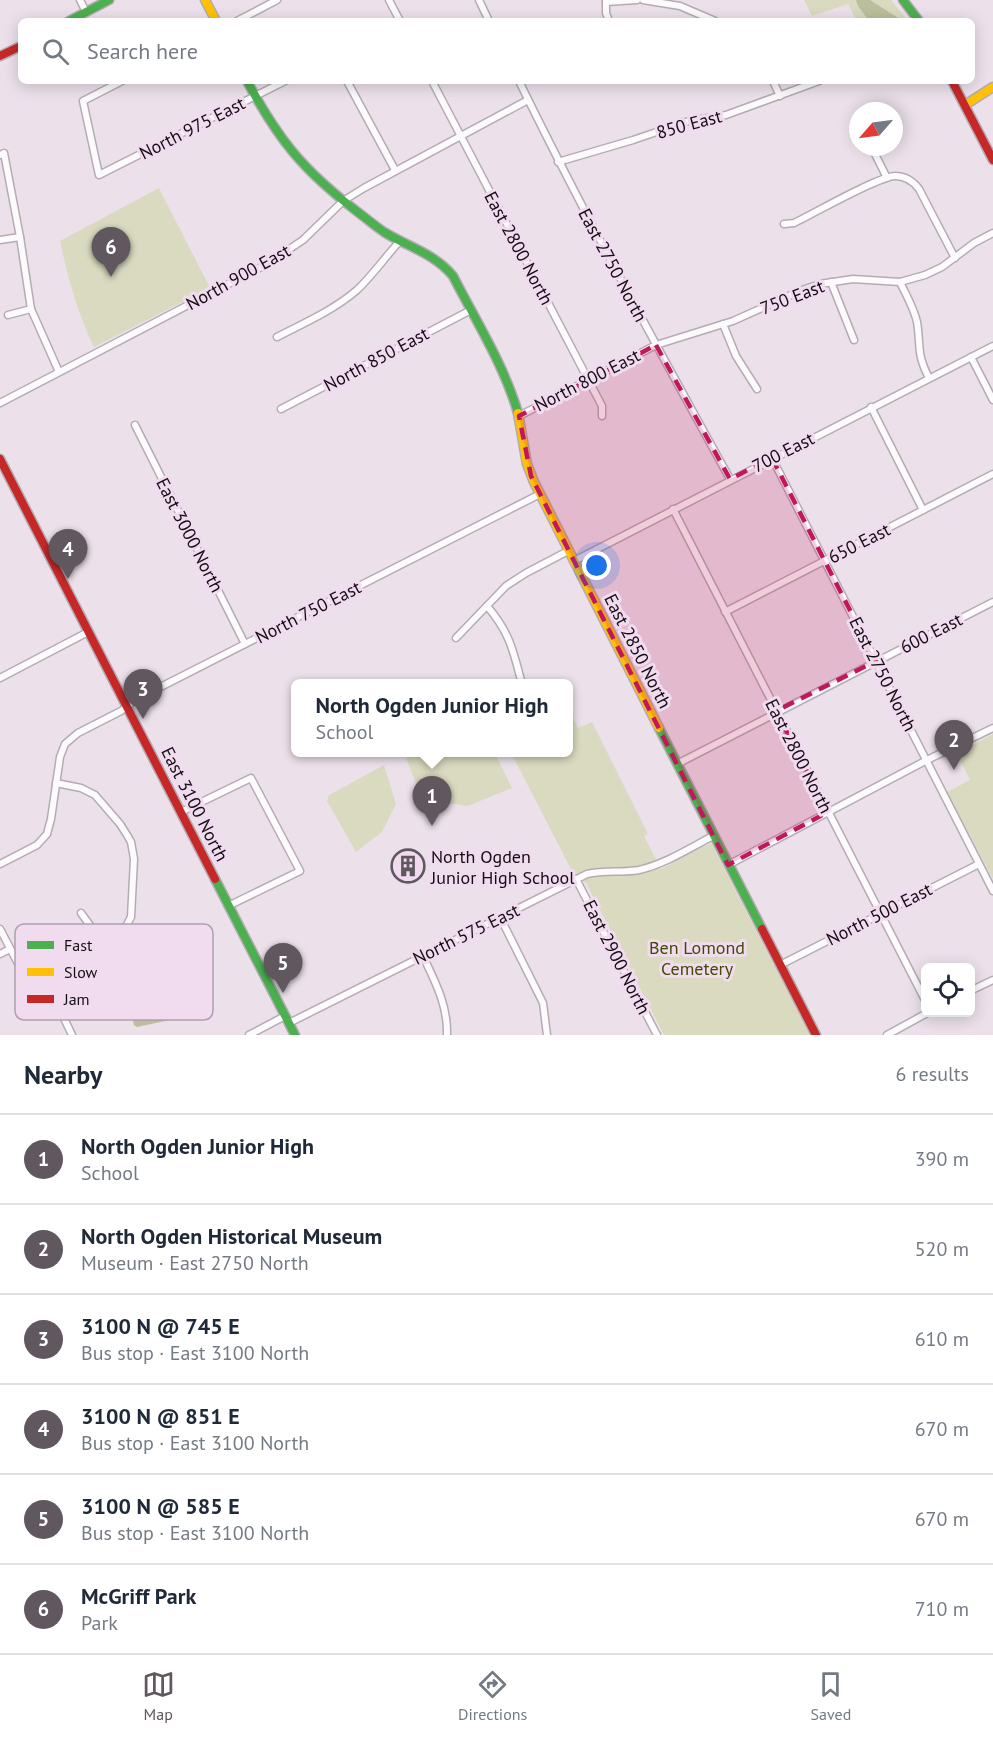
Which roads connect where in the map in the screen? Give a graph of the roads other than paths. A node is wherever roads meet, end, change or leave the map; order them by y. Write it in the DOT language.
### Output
graph roads {
  1 [pos="80,0"];
  2 [pos="109,0"];
  3 [pos="205,0"];
  4 [pos="277,0"];
  5 [pos="389,0"];
  6 [pos="479,0"];
  7 [pos="637,0"];
  8 [pos="643,0"];
  9 [pos="903,0"];
  10 [pos="606,1"];
  11 [pos="620,1"];
  12 [pos="86,12"];
  13 [pos="75,18"];
  14 [pos="214,18"];
  15 [pos="243,18"];
  16 [pos="398,18"];
  17 [pos="488,18"];
  18 [pos="608,18"];
  19 [pos="708,18"];
  20 [pos="917,18"];
  21 [pos="18,47"];
  22 [pos="0,56"];
  23 [pos="116,84"];
  24 [pos="249,84"];
  25 [pos="279,84"];
  26 [pos="349,84"];
  27 [pos="434,84"];
  28 [pos="520,84"];
  29 [pos="774,84"];
  30 [pos="811,84"];
  31 [pos="954,84"];
  32 [pos="993,87"];
  33 [pos="255,96"];
  34 [pos="780,96"];
  35 [pos="528,100"];
  36 [pos="965,105"];
  37 [pos="460,136"];
  38 [pos="2,154"];
  39 [pos="876,156"];
  40 [pos="993,160"];
  41 [pos="558,162"];
  42 [pos="395,170"];
  43 [pos="887,178"];
  44 [pos="343,201"];
  45 [pos="784,224"];
  46 [pos="993,233"];
  47 [pos="20,237"];
  48 [pos="0,240"];
  49 [pos="400,241"];
  50 [pos="955,258"];
  51 [pos="831,282"];
  52 [pos="900,282"];
  53 [pos="31,309"];
  54 [pos="471,310"];
  55 [pos="8,315"];
  56 [pos="723,324"];
  57 [pos="277,337"];
  58 [pos="854,340"];
  59 [pos="656,345"];
  60 [pos="993,346"];
  61 [pos="971,357"];
  62 [pos="59,372"];
  63 [pos="929,378"];
  64 [pos="588,380"];
  65 [pos="757,389"];
  66 [pos="993,400"];
  67 [pos="0,403"];
  68 [pos="871,407"];
  69 [pos="281,409"];
  70 [pos="519,416"];
  71 [pos="602,416"];
  72 [pos="135,425"];
  73 [pos="772,458"];
  74 [pos="0,459"];
  75 [pos="993,474"];
  76 [pos="730,479"];
  77 [pos="540,494"];
  78 [pos="673,509"];
  79 [pos="923,510"];
  80 [pos="568,551"];
  81 [pos="825,560"];
  82 [pos="574,561"];
  83 [pos="993,602"];
  84 [pos="487,606"];
  85 [pos="725,612"];
  86 [pos="88,632"];
  87 [pos="456,638"];
  88 [pos="245,644"];
  89 [pos="876,661"];
  90 [pos="0,678"];
  91 [pos="521,679"];
  92 [pos="126,706"];
  93 [pos="776,711"];
  94 [pos="993,728"];
  95 [pos="927,760"];
  96 [pos="677,764"];
  97 [pos="56,783"];
  98 [pos="181,812"];
  99 [pos="828,812"];
  100 [pos="713,836"];
  101 [pos="0,864"];
  102 [pos="979,864"];
  103 [pos="728,865"];
  104 [pos="576,879"];
  105 [pos="993,891"];
  106 [pos="228,906"];
  107 [pos="81,913"];
  108 [pos="880,914"];
  109 [pos="501,917"];
  110 [pos="89,924"];
  111 [pos="127,924"];
  112 [pos="0,929"];
  113 [pos="10,948"];
  114 [pos="0,954"];
  115 [pos="423,956"];
  116 [pos="15,958"];
  117 [pos="780,965"];
  118 [pos="993,980"];
  119 [pos="975,989"];
  120 [pos="921,992"];
  121 [pos="921,1016"];
  122 [pos="287,1019"];
  123 [pos="65,1020"];
  124 [pos="72,1035"];
  125 [pos="249,1035"];
  126 [pos="295,1035"];
  127 [pos="447,1035"];
  128 [pos="547,1035"];
  129 [pos="657,1035"];
  130 [pos="816,1035"];
  131 [pos="887,1035"];
  1 -- 12 [label="street"];
  2 -- 12 [label="street"];
  3 -- 14 [label="street"];
  4 -- 15 [label="street"];
  5 -- 16 [label="street"];
  6 -- 17 [label="street"];
  7 -- 11 [label="street"];
  8 -- 19 [label="street"];
  9 -- 20 [label="street"];
  10 -- 11 [label="street"];
  10 -- 18 [label="street"];
  12 -- 13 [label="street"];
  21 -- 22 [label="street"];
  23 -- 33 [label="street, North 975 East"];
  24 -- 33 [label="street, East 2850 North"];
  25 -- 33 [label="street, North 975 East"];
  26 -- 42 [label="street"];
  27 -- 37 [label="street, East 2800 North"];
  28 -- 35 [label="street, East 2750 North"];
  29 -- 34 [label="street"];
  30 -- 34 [label="street, 850 East"];
  31 -- 36 [label="street"];
  32 -- 36 [label="street"];
  33 -- 44 [label="street, East 2850 North"];
  34 -- 41 [label="street, 850 East"];
  35 -- 37 [label="street, North 900 East"];
  35 -- 41 [label="street, East 2750 North"];
  36 -- 40 [label="street"];
  37 -- 42 [label="street, North 900 East"];
  37 -- 64 [label="street, East 2800 North"];
  38 -- 47 [label="street"];
  39 -- 43 [label="street"];
  41 -- 59 [label="street, East 2750 North"];
  42 -- 44 [label="street, North 900 East"];
  43 -- 45 [label="street"];
  43 -- 50 [label="street"];
  44 -- 49 [label="street, East 2850 North"];
  44 -- 62 [label="street, North 900 East"];
  46 -- 50 [label="street, 750 East"];
  47 -- 48 [label="street"];
  47 -- 53 [label="street"];
  49 -- 54 [label="street, East 2850 North"];
  49 -- 57 [label="street"];
  50 -- 52 [label="street, 750 East"];
  51 -- 52 [label="street, 750 East"];
  51 -- 56 [label="street, 750 East"];
  51 -- 58 [label="street"];
  52 -- 63 [label="street"];
  53 -- 55 [label="street"];
  53 -- 62 [label="street"];
  54 -- 69 [label="street, North 850 East"];
  54 -- 70 [label="street, East 2850 North"];
  56 -- 59 [label="street, 750 East"];
  56 -- 65 [label="street"];
  59 -- 64 [label="street, North 800 East"];
  59 -- 76 [label="street, East 2750 North"];
  60 -- 61 [label="street, 700 East"];
  61 -- 63 [label="street, 700 East"];
  61 -- 66 [label="street"];
  62 -- 67 [label="street, North 900 East"];
  63 -- 68 [label="street, 700 East"];
  64 -- 70 [label="street, North 800 East"];
  64 -- 71 [label="street, East 2800 North"];
  68 -- 73 [label="street, 700 East"];
  68 -- 79 [label="street"];
  70 -- 77 [label="street, East 2850 North"];
  72 -- 88 [label="street, East 3000 North"];
  73 -- 76 [label="street, 700 East"];
  73 -- 81 [label="street, East 2750 North"];
  74 -- 86 [label="street, East 3100 North"];
  75 -- 79 [label="street, 650 East"];
  76 -- 78 [label="street, 700 East"];
  77 -- 80 [label="street, East 2850 North"];
  77 -- 88 [label="street, North 750 East"];
  78 -- 82 [label="street, 700 East"];
  78 -- 85 [label="street, East 2800 North"];
  79 -- 81 [label="street, 650 East"];
  80 -- 82 [label="street, East 2850 North"];
  80 -- 84 [label="street"];
  81 -- 85 [label="street, 650 East"];
  81 -- 89 [label="street, East 2750 North"];
  82 -- 96 [label="street, East 2850 North"];
  83 -- 89 [label="street, 600 East"];
  84 -- 87 [label="street"];
  84 -- 91 [label="street"];
  85 -- 93 [label="street, East 2800 North"];
  86 -- 90 [label="street"];
  86 -- 92 [label="street, East 3100 North"];
  88 -- 92 [label="street, North 750 East"];
  89 -- 93 [label="street, 600 East"];
  89 -- 95 [label="street, East 2750 North"];
  92 -- 97 [label="street, North 750 East"];
  92 -- 98 [label="street, East 3100 North"];
  93 -- 96 [label="street, 600 East"];
  93 -- 99 [label="street, East 2800 North"];
  94 -- 95 [label="street"];
  95 -- 99 [label="street"];
  95 -- 102 [label="street, East 2750 North"];
  96 -- 100 [label="street, East 2850 North"];
  97 -- 101 [label="street"];
  97 -- 111 [label="street"];
  98 -- 106 [label="street, East 3100 North"];
  98 -- 106 [label="street"];
  99 -- 103 [label="street"];
  99 -- 108 [label="street, East 2800 North"];
  100 -- 103 [label="street, East 2850 North"];
  100 -- 104 [label="street, North 575 East"];
  102 -- 105 [label="street, East 2750 North"];
  102 -- 108 [label="street, North 500 East"];
  103 -- 117 [label="street, East 2850 North"];
  104 -- 109 [label="street, North 575 East"];
  104 -- 129 [label="street, East 2900 North"];
  106 -- 122 [label="street, East 3100 North"];
  107 -- 110 [label="street"];
  108 -- 117 [label="street, North 500 East"];
  108 -- 120 [label="street, East 2800 North"];
  109 -- 115 [label="street, North 575 East"];
  109 -- 128 [label="street"];
  112 -- 113 [label="street"];
  113 -- 114 [label="street"];
  113 -- 116 [label="street"];
  115 -- 122 [label="street, North 575 East"];
  115 -- 127 [label="street"];
  117 -- 130 [label="street, East 2850 North"];
  118 -- 119 [label="street"];
  121 -- 131 [label="street"];
  122 -- 125 [label="street, North 575 East"];
  122 -- 126 [label="street, East 3100 North"];
  123 -- 124 [label="street"];
}
